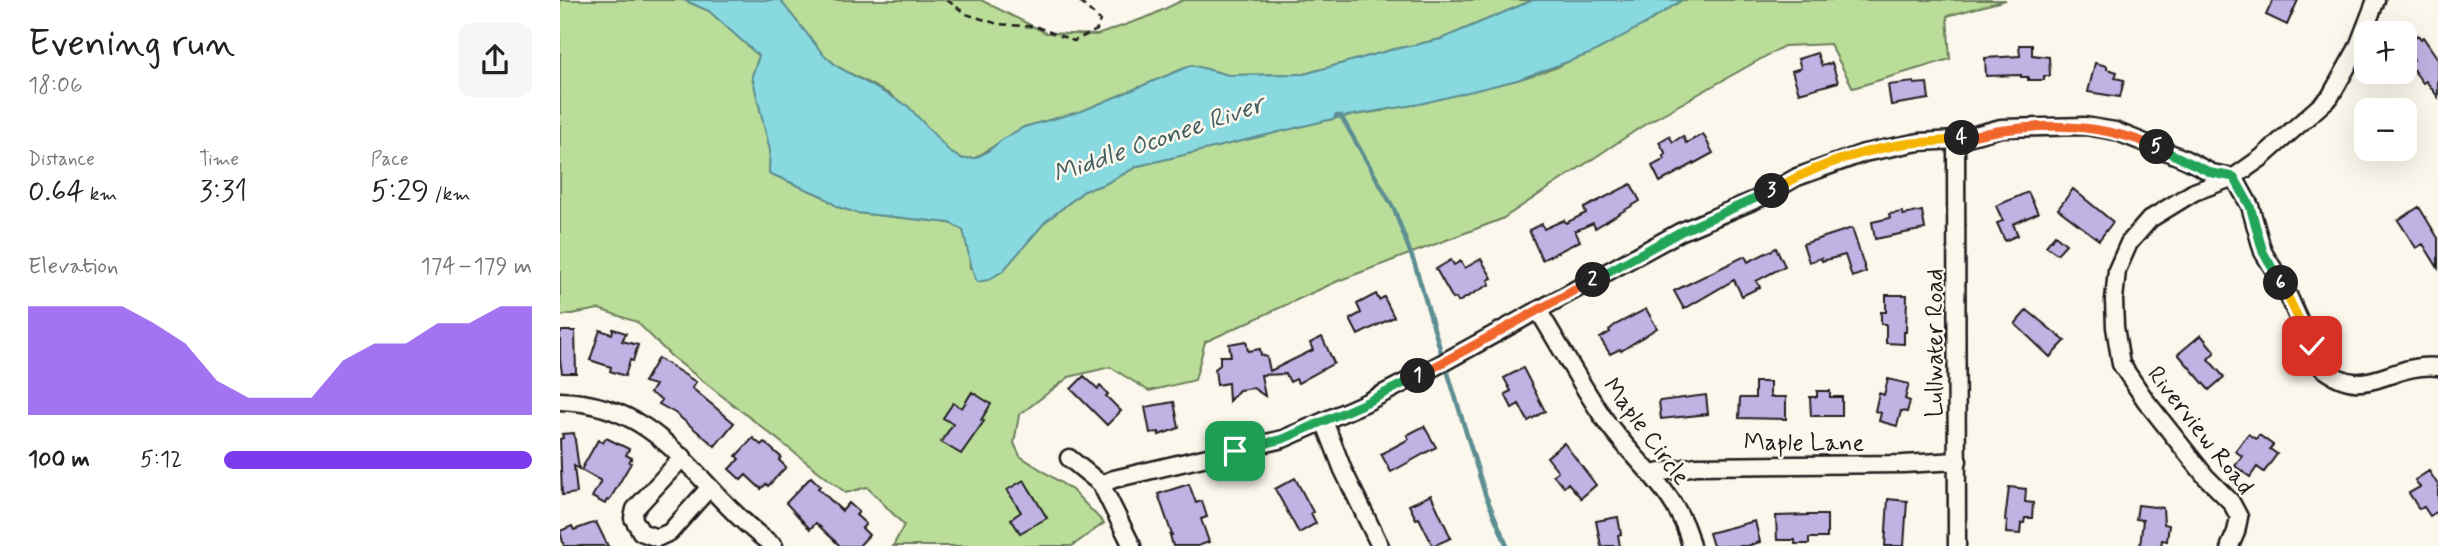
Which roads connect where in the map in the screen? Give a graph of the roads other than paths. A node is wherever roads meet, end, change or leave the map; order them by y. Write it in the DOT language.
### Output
graph roads {
  1 [pos="2376,0"];
  2 [pos="1956,140"];
  3 [pos="2234,177"];
  4 [pos="1538,310"];
  5 [pos="2438,367"];
  6 [pos="560,401"];
  7 [pos="1324,421"];
  8 [pos="682,457"];
  9 [pos="1069,458"];
  10 [pos="1958,461"];
  11 [pos="1651,474"];
  12 [pos="1101,484"];
  13 [pos="709,487"];
  14 [pos="774,546"];
  15 [pos="1132,546"];
  16 [pos="1380,546"];
  17 [pos="1691,546"];
  18 [pos="1957,546"];
  19 [pos="2230,546"];
  1 -- 3 [label="street, Riverview Road"];
  2 -- 3 [label="street"];
  2 -- 4 [label="street"];
  2 -- 10 [label="street, Lullwater Road"];
  3 -- 5 [label="street"];
  3 -- 19 [label="street, Riverview Road"];
  4 -- 7 [label="street"];
  4 -- 11 [label="street, Maple Circle"];
  6 -- 8 [label="street"];
  7 -- 12 [label="street"];
  7 -- 16 [label="street"];
  8 -- 13 [label="street"];
  8 -- 13 [label="street"];
  9 -- 12 [label="street"];
  10 -- 11 [label="street, Maple Lane"];
  10 -- 18 [label="street, Lullwater Road"];
  11 -- 17 [label="street, Maple Circle"];
  12 -- 15 [label="street"];
  13 -- 14 [label="street"];
}
